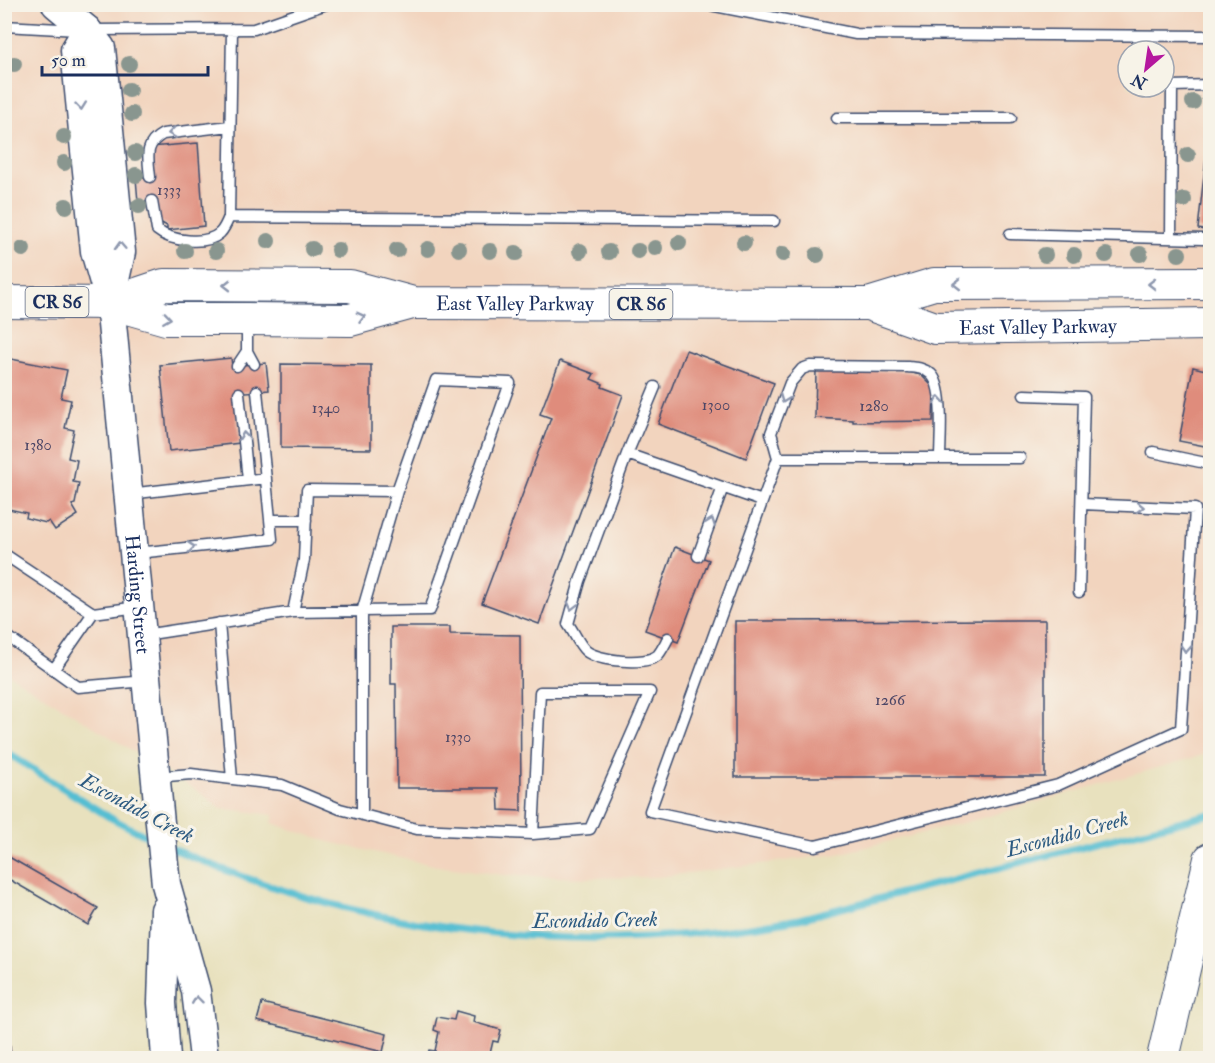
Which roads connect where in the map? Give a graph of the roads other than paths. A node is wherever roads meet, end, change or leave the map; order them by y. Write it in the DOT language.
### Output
graph roads {
  1 [pos="56,4"];
  2 [pos="326,4"];
  3 [pos="705,4"];
  4 [pos="4,26"];
  5 [pos="231,29"];
  6 [pos="87,30"];
  7 [pos="1210,36"];
  8 [pos="1210,85"];
  9 [pos="837,118"];
  10 [pos="1011,118"];
  11 [pos="230,126"];
  12 [pos="150,177"];
  13 [pos="152,201"];
  14 [pos="229,217"];
  15 [pos="774,221"];
  16 [pos="1010,234"];
  17 [pos="1171,238"];
  18 [pos="1203,239"];
  19 [pos="1210,283"];
  20 [pos="4,302"];
  21 [pos="110,303"];
  22 [pos="413,303"];
  23 [pos="868,304"];
  24 [pos="247,319"];
  25 [pos="1210,324"];
  26 [pos="247,351"];
  27 [pos="254,364"];
  28 [pos="237,366"];
  29 [pos="655,387"];
  30 [pos="257,391"];
  31 [pos="239,393"];
  32 [pos="1024,395"];
  33 [pos="1153,452"];
  34 [pos="627,454"];
  35 [pos="778,458"];
  36 [pos="940,458"];
  37 [pos="1020,458"];
  38 [pos="1210,464"];
  39 [pos="266,478"];
  40 [pos="248,480"];
  41 [pos="723,487"];
  42 [pos="397,491"];
  43 [pos="127,494"];
  44 [pos="762,501"];
  45 [pos="1082,504"];
  46 [pos="270,520"];
  47 [pos="306,520"];
  48 [pos="4,554"];
  49 [pos="133,554"];
  50 [pos="698,556"];
  51 [pos="1079,592"];
  52 [pos="138,607"];
  53 [pos="293,612"];
  54 [pos="362,612"];
  55 [pos="93,613"];
  56 [pos="219,623"];
  57 [pos="4,634"];
  58 [pos="141,636"];
  59 [pos="668,639"];
  60 [pos="54,669"];
  61 [pos="146,681"];
  62 [pos="232,779"];
  63 [pos="156,782"];
  64 [pos="362,814"];
  65 [pos="533,834"];
  66 [pos="1210,859"];
  67 [pos="166,884"];
  68 [pos="166,1059"];
  69 [pos="204,1059"];
  70 [pos="1162,1059"];
  1 -- 6 [label="street"];
  2 -- 5 [label="lane"];
  3 -- 7 [label="lane"];
  4 -- 6 [label="lane"];
  5 -- 6 [label="lane"];
  5 -- 11 [label="lane"];
  6 -- 21 [label="street, Harding Street"];
  8 -- 17 [label="lane"];
  9 -- 10 [label="lane"];
  11 -- 12 [label="lane, one-way"];
  11 -- 14 [label="lane"];
  13 -- 14 [label="lane"];
  14 -- 15 [label="lane"];
  16 -- 17 [label="lane"];
  17 -- 18 [label="lane"];
  19 -- 23 [label="main road, East Valley Parkway / CR S6, one-way"];
  20 -- 21 [label="main road, East Valley Parkway / CR S6"];
  22 -- 21 [label="main road, East Valley Parkway / CR S6, one-way"];
  21 -- 24 [label="main road, East Valley Parkway / CR S6, one-way"];
  21 -- 43 [label="street, Harding Street"];
  22 -- 23 [label="main road, East Valley Parkway / CR S6"];
  24 -- 22 [label="main road, East Valley Parkway / CR S6, one-way"];
  23 -- 25 [label="main road, East Valley Parkway / CR S6"];
  24 -- 26 [label="lane"];
  26 -- 27 [label="lane"];
  26 -- 28 [label="lane"];
  29 -- 34 [label="lane"];
  30 -- 39 [label="lane"];
  40 -- 31 [label="lane, one-way"];
  32 -- 45 [label="lane"];
  33 -- 38 [label="lane"];
  34 -- 41 [label="lane"];
  34 -- 59 [label="lane, one-way"];
  35 -- 36 [label="lane"];
  36 -- 35 [label="lane, one-way"];
  35 -- 44 [label="lane"];
  36 -- 37 [label="lane"];
  39 -- 40 [label="lane"];
  39 -- 46 [label="lane"];
  40 -- 43 [label="lane"];
  41 -- 44 [label="lane"];
  50 -- 41 [label="lane, one-way"];
  42 -- 47 [label="lane"];
  42 -- 54 [label="lane"];
  42 -- 54 [label="lane"];
  43 -- 49 [label="street, Harding Street"];
  45 -- 44 [label="lane, one-way"];
  45 -- 51 [label="lane"];
  46 -- 47 [label="lane"];
  49 -- 46 [label="lane, one-way"];
  47 -- 53 [label="lane"];
  48 -- 55 [label="lane"];
  49 -- 52 [label="street, Harding Street"];
  52 -- 55 [label="lane"];
  52 -- 58 [label="street, Harding Street"];
  53 -- 54 [label="lane"];
  53 -- 56 [label="lane"];
  54 -- 64 [label="lane"];
  55 -- 60 [label="lane"];
  56 -- 58 [label="lane"];
  56 -- 62 [label="lane"];
  57 -- 60 [label="lane"];
  58 -- 61 [label="street, Harding Street"];
  60 -- 61 [label="lane"];
  61 -- 63 [label="street, Harding Street"];
  62 -- 63 [label="lane"];
  62 -- 64 [label="lane"];
  63 -- 67 [label="street, Harding Street"];
  64 -- 65 [label="lane"];
  65 -- 65 [label="lane"];
  66 -- 70 [label="main road"];
  67 -- 68 [label="street, Harding Street"];
  69 -- 67 [label="street, Harding Street, one-way"];
}
